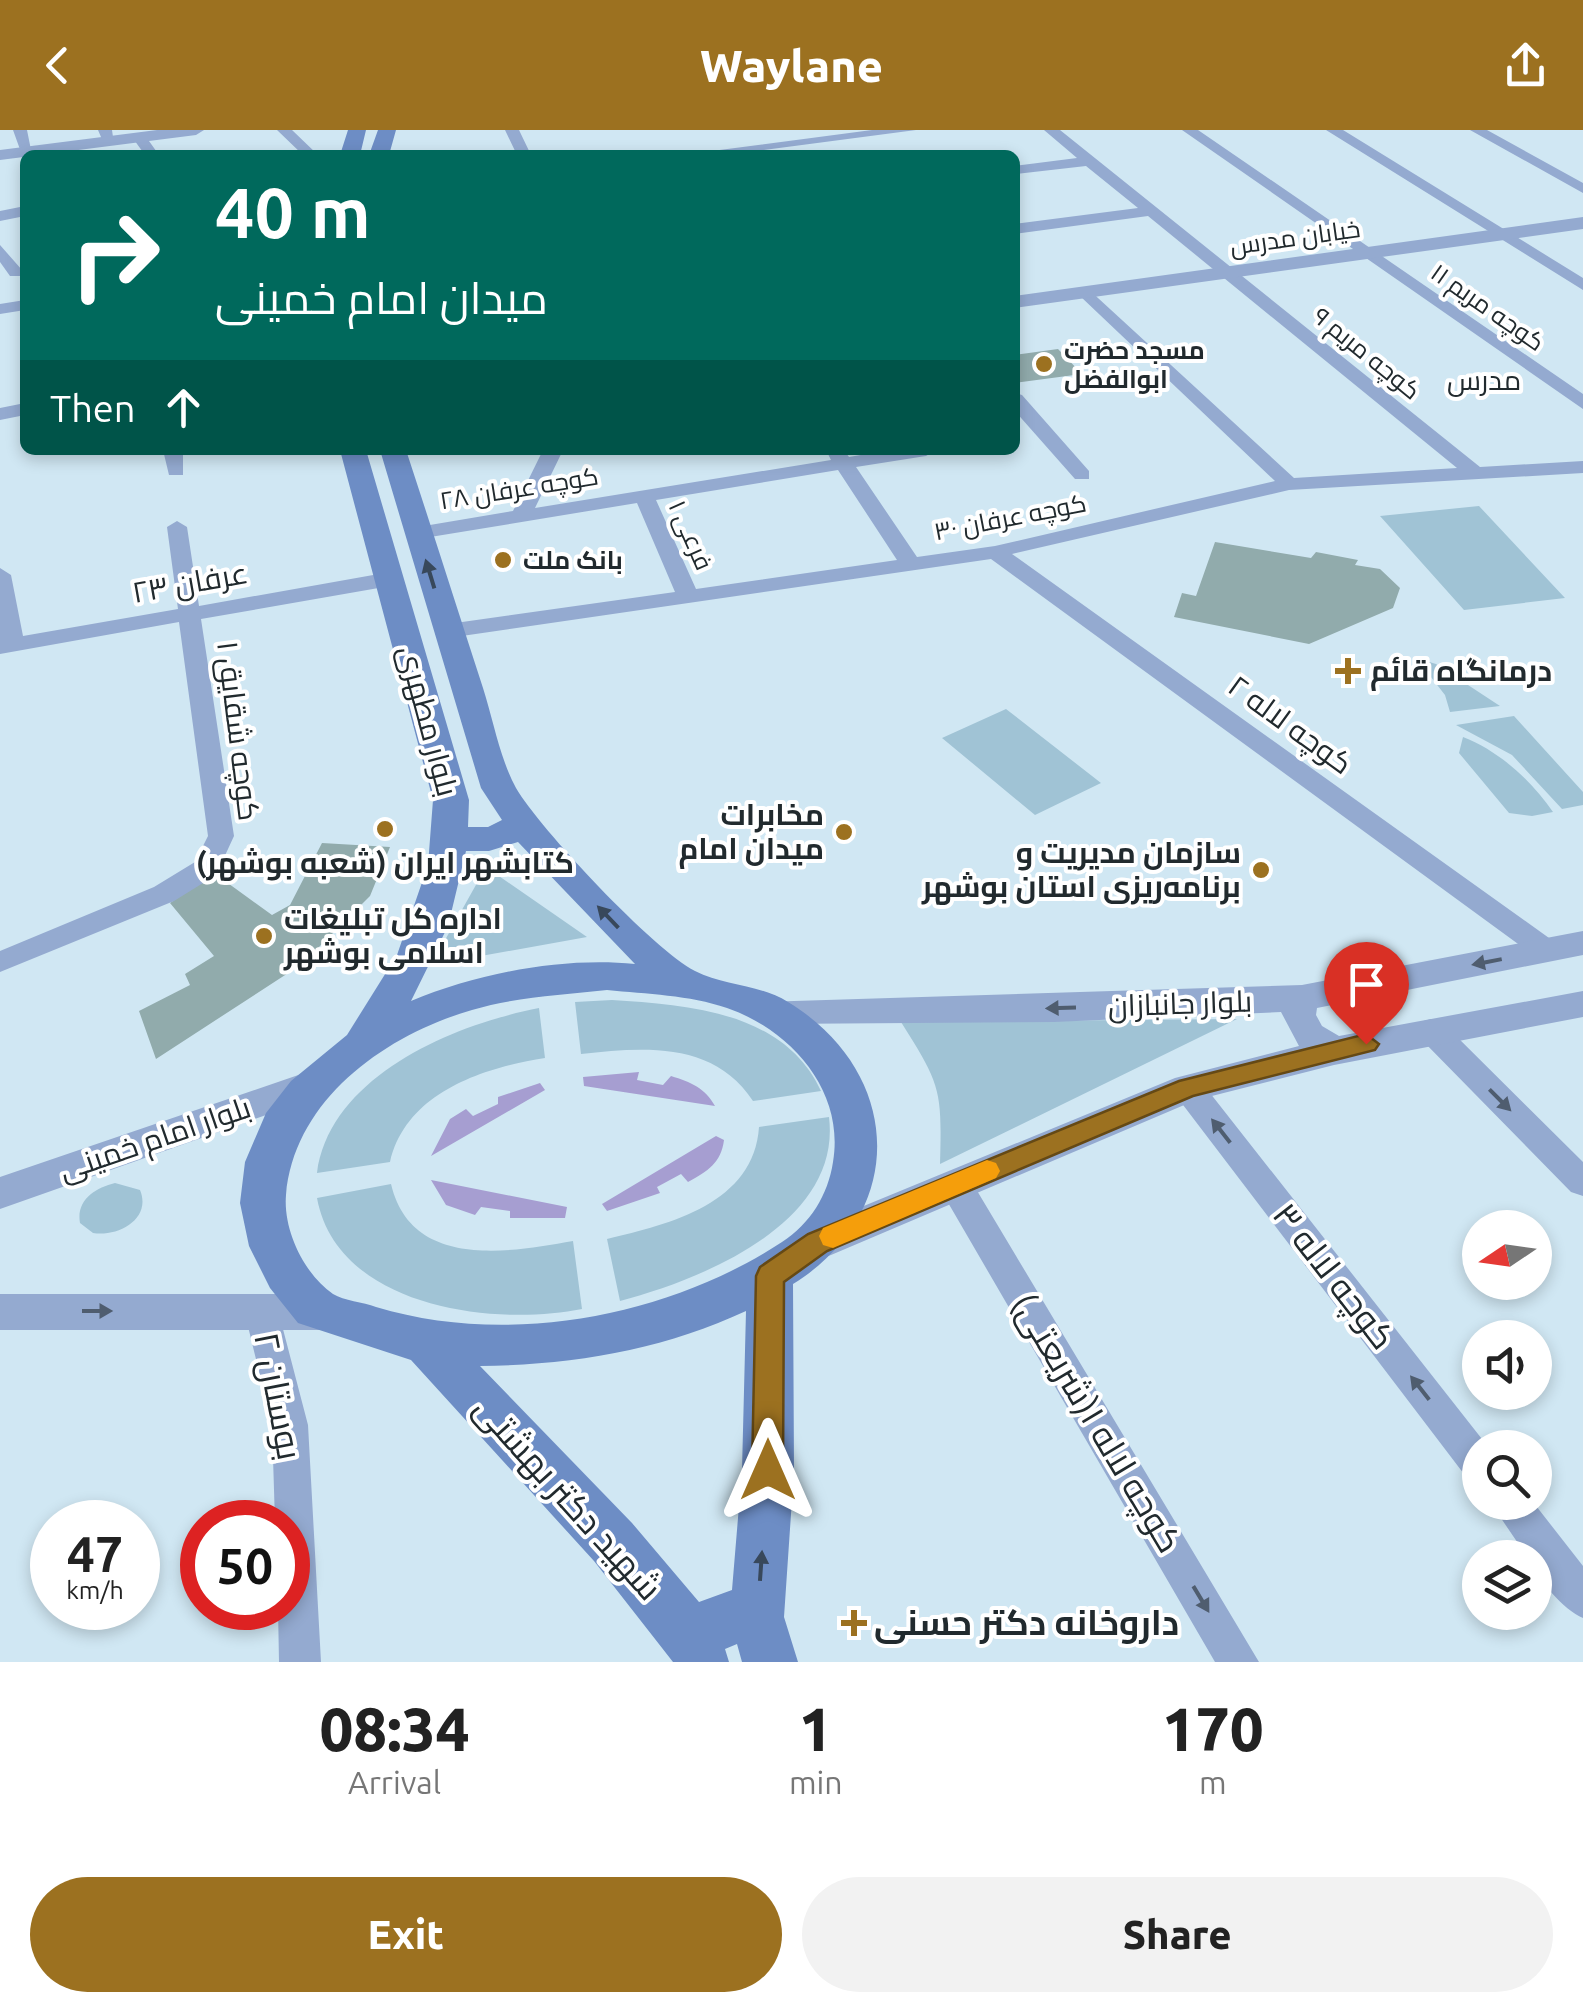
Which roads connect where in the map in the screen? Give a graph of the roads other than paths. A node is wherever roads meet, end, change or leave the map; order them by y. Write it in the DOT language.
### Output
graph roads {
  1 [pos="196,130"];
  2 [pos="284,130"];
  3 [pos="745,130"];
  4 [pos="901,130"];
  5 [pos="910,130"];
  6 [pos="1050,130"];
  7 [pos="1189,130"];
  8 [pos="1333,130"];
  9 [pos="1478,130"];
  10 [pos="106,135"];
  11 [pos="140,137"];
  12 [pos="36,150"];
  13 [pos="149,150"];
  14 [pos="306,150"];
  15 [pos="728,150"];
  16 [pos="749,150"];
  17 [pos="1090,162"];
  18 [pos="1020,169"];
  19 [pos="1583,189"];
  20 [pos="1152,211"];
  21 [pos="1583,223"];
  22 [pos="1020,228"];
  23 [pos="1500,235"];
  24 [pos="0,250"];
  25 [pos="1364,253"];
  26 [pos="1228,272"];
  27 [pos="16,273"];
  28 [pos="1583,284"];
  29 [pos="1086,292"];
  30 [pos="1020,301"];
  31 [pos="1583,404"];
  32 [pos="1020,406"];
  33 [pos="1044,432"];
  34 [pos="1020,435"];
  35 [pos="174,455"];
  36 [pos="355,455"];
  37 [pos="394,455"];
  38 [pos="550,455"];
  39 [pos="838,456"];
  40 [pos="1583,467"];
  41 [pos="176,472"];
  42 [pos="1474,472"];
  43 [pos="1082,475"];
  44 [pos="1289,484"];
  45 [pos="644,496"];
  46 [pos="521,516"];
  47 [pos="177,527"];
  48 [pos="418,532"];
  49 [pos="995,552"];
  50 [pos="911,564"];
  51 [pos="0,575"];
  52 [pos="390,579"];
  53 [pos="688,596"];
  54 [pos="190,614"];
  55 [pos="448,631"];
  56 [pos="6,646"];
  57 [pos="523,824"];
  58 [pos="452,837"];
  59 [pos="1583,944"];
  60 [pos="1546,950"];
  61 [pos="0,962"];
  62 [pos="681,981"];
  63 [pos="1302,998"];
  64 [pos="1583,1004"];
  65 [pos="772,1011"];
  66 [pos="1431,1030"];
  67 [pos="366,1038"];
  68 [pos="1334,1050"];
  69 [pos="310,1085"];
  70 [pos="1188,1088"];
  71 [pos="1583,1183"];
  72 [pos="955,1184"];
  73 [pos="0,1193"];
  74 [pos="818,1243"];
  75 [pos="770,1276"];
  76 [pos="261,1310"];
  77 [pos="0,1312"];
  78 [pos="321,1312"];
  79 [pos="425,1341"];
  80 [pos="1462,1442"];
  81 [pos="1523,1520"];
  82 [pos="1583,1598"];
  83 [pos="764,1640"];
  84 [pos="697,1651"];
  85 [pos="300,1662"];
  86 [pos="1238,1662"];
  1 -- 11 [label="street"];
  2 -- 14 [label="street"];
  3 -- 15 [label="street"];
  4 -- 5 [label="street"];
  4 -- 16 [label="street"];
  6 -- 17 [label="street, کوچه مریم ۹"];
  7 -- 25 [label="street, کوچه مریم ۱۱"];
  8 -- 23 [label="street"];
  9 -- 19 [label="street"];
  10 -- 11 [label="street"];
  10 -- 12 [label="street"];
  11 -- 13 [label="street"];
  17 -- 18 [label="street"];
  17 -- 20 [label="street, کوچه مریم ۹"];
  20 -- 22 [label="street"];
  20 -- 26 [label="street, کوچه مریم ۹"];
  21 -- 23 [label="street, خیابان مدرس"];
  23 -- 25 [label="street, خیابان مدرس"];
  23 -- 28 [label="street"];
  24 -- 27 [label="street"];
  25 -- 26 [label="street, خیابان مدرس"];
  25 -- 31 [label="street, کوچه مریم ۱۱"];
  26 -- 29 [label="street, خیابان مدرس"];
  26 -- 42 [label="street, کوچه مریم ۹"];
  29 -- 30 [label="street, خیابان مدرس"];
  29 -- 44 [label="street"];
  32 -- 33 [label="street"];
  33 -- 34 [label="street"];
  33 -- 43 [label="street"];
  35 -- 41 [label="street"];
  36 -- 52 [label="main road, بلوار مطهری"];
  37 -- 48 [label="main road, بلوار مطهری"];
  38 -- 46 [label="street"];
  39 -- 45 [label="street, کوچه عرفان ۲۸"];
  39 -- 50 [label="street"];
  40 -- 42 [label="street, کوچه عرفان ۳۰"];
  42 -- 44 [label="street, کوچه عرفان ۳۰"];
  44 -- 49 [label="street, کوچه عرفان ۳۰"];
  45 -- 46 [label="street, کوچه عرفان ۲۸"];
  45 -- 53 [label="street, فرعی ۱"];
  46 -- 48 [label="street, کوچه عرفان ۲۸"];
  47 -- 54 [label="street, کوچه شقایق ۱"];
  55 -- 48 [label="main road, بلوار مطهری, one-way"];
  49 -- 50 [label="street, کوچه عرفان ۳۰"];
  49 -- 60 [label="street, کوچه لاله ۲"];
  50 -- 53 [label="street, کوچه عرفان ۳۰"];
  51 -- 56 [label="street"];
  52 -- 54 [label="street, عرفان ۲۳"];
  52 -- 58 [label="main road, بلوار مطهری"];
  53 -- 55 [label="street, کوچه عرفان ۳۰"];
  54 -- 56 [label="street, عرفان ۲۳"];
  54 -- 61 [label="street, کوچه شقایق ۱"];
  55 -- 57 [label="main road, بلوار مطهری"];
  57 -- 58 [label="main road"];
  62 -- 57 [label="main road, بلوار مطهری, one-way"];
  58 -- 67 [label="main road, بلوار مطهری"];
  59 -- 60 [label="street, بلوار جانبازان"];
  60 -- 63 [label="street, بلوار جانبازان, one-way"];
  62 -- 65 [label="main road"];
  62 -- 67 [label="main road"];
  63 -- 65 [label="street, بلوار جانبازان, one-way"];
  63 -- 68 [label="street"];
  64 -- 66 [label="street"];
  65 -- 74 [label="main road"];
  66 -- 68 [label="street"];
  66 -- 71 [label="street, one-way"];
  67 -- 69 [label="main road"];
  68 -- 70 [label="street"];
  69 -- 73 [label="street, بلوار امام خمینی"];
  69 -- 78 [label="main road"];
  70 -- 72 [label="street"];
  80 -- 70 [label="street, کوچه لاله ۳, one-way"];
  72 -- 74 [label="street"];
  72 -- 86 [label="street, کوچه لاله ۱(شریعتی), one-way"];
  74 -- 75 [label="main road"];
  75 -- 79 [label="main road"];
  83 -- 75 [label="main road, one-way"];
  77 -- 76 [label="street, one-way"];
  76 -- 78 [label="street"];
  76 -- 85 [label="street, بوستان ۲"];
  78 -- 79 [label="main road"];
  79 -- 84 [label="main road, شهید دکتر بهشتی"];
  81 -- 82 [label="street"];
  83 -- 84 [label="main road"];
}
